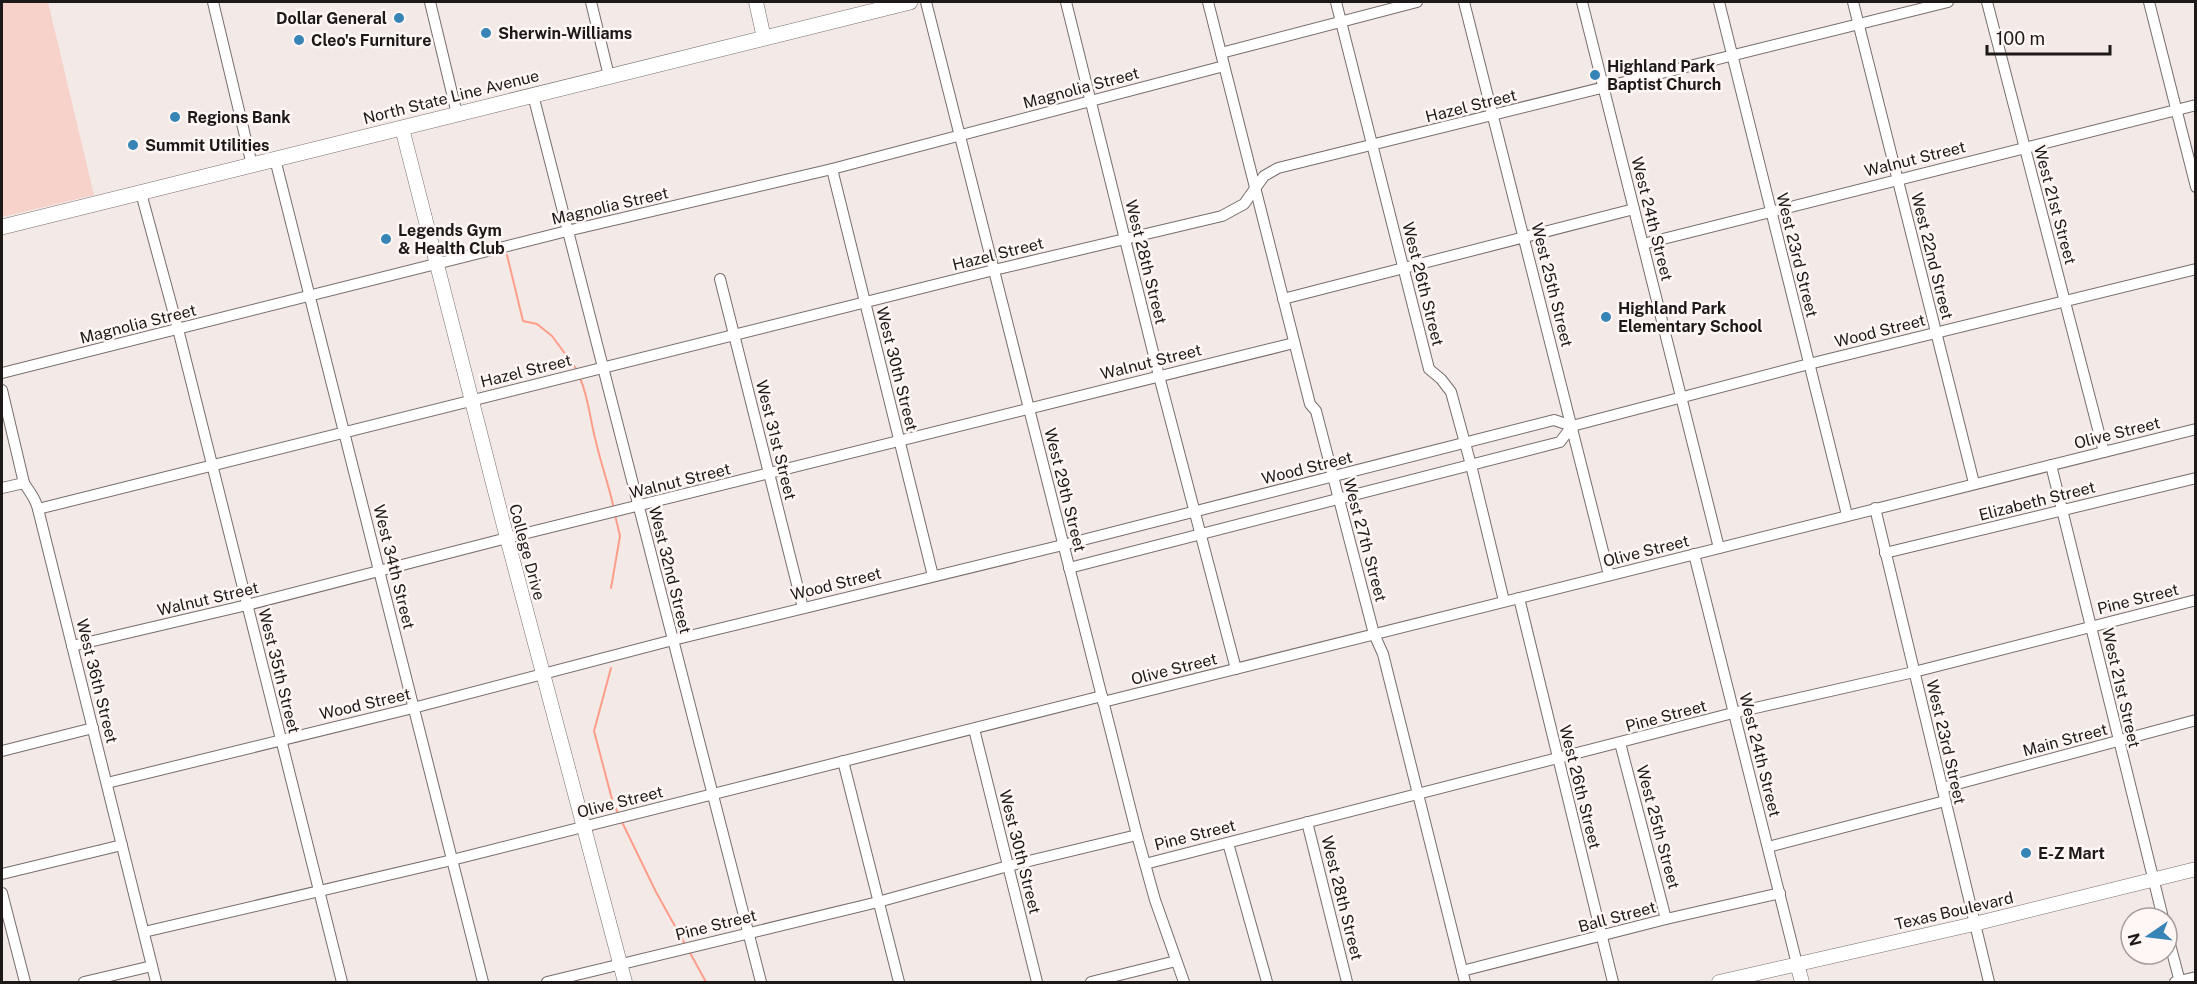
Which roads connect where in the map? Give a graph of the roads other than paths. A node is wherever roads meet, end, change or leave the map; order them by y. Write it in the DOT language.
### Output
graph roads {
  1 [pos="213,2"];
  2 [pos="430,2"];
  3 [pos="591,2"];
  4 [pos="756,2"];
  5 [pos="910,2"];
  6 [pos="926,2"];
  7 [pos="1066,2"];
  8 [pos="1209,2"];
  9 [pos="1336,2"];
  10 [pos="1417,2"];
  11 [pos="1464,2"];
  12 [pos="1582,2"];
  13 [pos="1719,2"];
  14 [pos="1853,2"];
  15 [pos="1948,2"];
  16 [pos="1987,2"];
  17 [pos="2149,2"];
  18 [pos="884,5"];
  19 [pos="1341,21"];
  20 [pos="1859,25"];
  21 [pos="764,38"];
  22 [pos="1221,53"];
  23 [pos="1732,56"];
  24 [pos="1224,66"];
  25 [pos="609,76"];
  26 [pos="1604,88"];
  27 [pos="532,95"];
  28 [pos="1090,101"];
  29 [pos="2196,105"];
  30 [pos="2175,110"];
  31 [pos="458,114"];
  32 [pos="1494,116"];
  33 [pos="402,128"];
  34 [pos="960,135"];
  35 [pos="1372,146"];
  36 [pos="2024,147"];
  37 [pos="275,159"];
  38 [pos="252,165"];
  39 [pos="832,169"];
  40 [pos="1897,179"];
  41 [pos="2196,187"];
  42 [pos="1255,188"];
  43 [pos="141,193"];
  44 [pos="1634,209"];
  45 [pos="1771,211"];
  46 [pos="2,227"];
  47 [pos="567,231"];
  48 [pos="1525,237"];
  49 [pos="1125,238"];
  50 [pos="1643,244"];
  51 [pos="437,264"];
  52 [pos="1403,268"];
  53 [pos="2196,269"];
  54 [pos="994,270"];
  55 [pos="720,279"];
  56 [pos="310,297"];
  57 [pos="1283,299"];
  58 [pos="2064,301"];
  59 [pos="865,304"];
  60 [pos="178,329"];
  61 [pos="1936,333"];
  62 [pos="734,336"];
  63 [pos="1294,343"];
  64 [pos="1809,364"];
  65 [pos="603,368"];
  66 [pos="2,373"];
  67 [pos="1159,376"];
  68 [pos="2,390"];
  69 [pos="1682,397"];
  70 [pos="471,400"];
  71 [pos="1029,409"];
  72 [pos="1572,426"];
  73 [pos="2196,429"];
  74 [pos="345,434"];
  75 [pos="900,441"];
  76 [pos="1465,443"];
  77 [pos="2104,452"];
  78 [pos="1471,465"];
  79 [pos="2051,465"];
  80 [pos="212,467"];
  81 [pos="770,474"];
  82 [pos="1332,477"];
  83 [pos="2196,478"];
  84 [pos="24,483"];
  85 [pos="1974,483"];
  86 [pos="2,488"];
  87 [pos="1338,500"];
  88 [pos="639,507"];
  89 [pos="1875,508"];
  90 [pos="38,509"];
  91 [pos="2063,510"];
  92 [pos="1196,512"];
  93 [pos="1847,516"];
  94 [pos="1201,533"];
  95 [pos="507,538"];
  96 [pos="1063,544"];
  97 [pos="1719,548"];
  98 [pos="1885,553"];
  99 [pos="1694,554"];
  100 [pos="1069,568"];
  101 [pos="379,572"];
  102 [pos="1609,575"];
  103 [pos="933,576"];
  104 [pos="1519,598"];
  105 [pos="2196,600"];
  106 [pos="1504,601"];
  107 [pos="247,605"];
  108 [pos="803,608"];
  109 [pos="2091,627"];
  110 [pos="1374,634"];
  111 [pos="673,640"];
  112 [pos="72,646"];
  113 [pos="1236,669"];
  114 [pos="1914,672"];
  115 [pos="543,675"];
  116 [pos="1102,699"];
  117 [pos="414,708"];
  118 [pos="1733,713"];
  119 [pos="2196,720"];
  120 [pos="93,728"];
  121 [pos="974,729"];
  122 [pos="281,739"];
  123 [pos="2118,741"];
  124 [pos="1620,743"];
  125 [pos="2,751"];
  126 [pos="1558,758"];
  127 [pos="843,761"];
  128 [pos="106,783"];
  129 [pos="1942,789"];
  130 [pos="713,794"];
  131 [pos="1417,794"];
  132 [pos="1945,801"];
  133 [pos="1307,822"];
  134 [pos="582,827"];
  135 [pos="1137,835"];
  136 [pos="1228,843"];
  137 [pos="122,845"];
  138 [pos="1768,847"];
  139 [pos="452,860"];
  140 [pos="1145,864"];
  141 [pos="1008,866"];
  142 [pos="2196,869"];
  143 [pos="2,874"];
  144 [pos="2152,879"];
  145 [pos="319,890"];
  146 [pos="2,893"];
  147 [pos="1780,893"];
  148 [pos="879,902"];
  149 [pos="2160,906"];
  150 [pos="1666,919"];
  151 [pos="1974,924"];
  152 [pos="144,932"];
  153 [pos="748,932"];
  154 [pos="1601,937"];
  155 [pos="1176,961"];
  156 [pos="620,964"];
  157 [pos="1797,964"];
  158 [pos="152,966"];
  159 [pos="2174,966"];
  160 [pos="1463,977"];
  161 [pos="2196,977"];
  162 [pos="25,982"];
  163 [pos="84,982"];
  164 [pos="156,982"];
  165 [pos="342,982"];
  166 [pos="483,982"];
  167 [pos="547,982"];
  168 [pos="625,982"];
  169 [pos="761,982"];
  170 [pos="899,982"];
  171 [pos="1037,982"];
  172 [pos="1091,982"];
  173 [pos="1184,982"];
  174 [pos="1267,982"];
  175 [pos="1347,982"];
  176 [pos="1612,982"];
  177 [pos="1719,982"];
  178 [pos="1802,982"];
  179 [pos="1989,982"];
  180 [pos="2178,982"];
  1 -- 38 [label="street"];
  2 -- 31 [label="street"];
  3 -- 25 [label="street"];
  4 -- 21 [label="street"];
  5 -- 18 [label="main road, North State Line Avenue"];
  6 -- 34 [label="street, West 29th Street"];
  7 -- 28 [label="street, West 28th Street"];
  8 -- 22 [label="street, West 27th Street"];
  9 -- 19 [label="street, West 26th Street"];
  10 -- 19 [label="street"];
  11 -- 32 [label="street, West 25th Street"];
  12 -- 26 [label="street, West 24th Street"];
  13 -- 23 [label="street, West 23rd Street"];
  14 -- 20 [label="street, West 22nd Street"];
  15 -- 20 [label="street, Hazel Street"];
  16 -- 36 [label="street, West 21st Street"];
  17 -- 30 [label="street"];
  18 -- 21 [label="main road, North State Line Avenue"];
  19 -- 22 [label="street"];
  19 -- 35 [label="street, West 26th Street"];
  20 -- 23 [label="street, Hazel Street"];
  20 -- 40 [label="street, West 22nd Street"];
  21 -- 25 [label="main road, North State Line Avenue"];
  22 -- 24 [label="street, West 27th Street"];
  23 -- 26 [label="street, Hazel Street"];
  23 -- 45 [label="street, West 23rd Street"];
  24 -- 28 [label="street, Magnolia Street"];
  24 -- 42 [label="street, West 27th Street"];
  25 -- 27 [label="main road, North State Line Avenue"];
  26 -- 32 [label="street, Hazel Street"];
  26 -- 44 [label="street, West 24th Street"];
  27 -- 31 [label="main road, North State Line Avenue"];
  27 -- 47 [label="street, West 32nd Street"];
  28 -- 34 [label="street, Magnolia Street"];
  28 -- 49 [label="street, West 28th Street"];
  29 -- 30 [label="street, Walnut Street"];
  30 -- 36 [label="street, Walnut Street"];
  30 -- 41 [label="street"];
  31 -- 33 [label="main road, North State Line Avenue"];
  32 -- 35 [label="street, Hazel Street"];
  32 -- 48 [label="street, West 25th Street"];
  33 -- 37 [label="main road, North State Line Avenue"];
  33 -- 51 [label="street, College Drive"];
  34 -- 39 [label="street, Magnolia Street"];
  34 -- 54 [label="street, West 29th Street"];
  35 -- 42 [label="street, Hazel Street"];
  35 -- 52 [label="street, West 26th Street"];
  36 -- 40 [label="street, Walnut Street"];
  36 -- 58 [label="street, West 21st Street"];
  37 -- 38 [label="main road, North State Line Avenue"];
  37 -- 56 [label="street, West 34th Street"];
  38 -- 43 [label="main road, North State Line Avenue"];
  39 -- 47 [label="street, Magnolia Street"];
  39 -- 59 [label="street, West 30th Street"];
  40 -- 45 [label="street, Walnut Street"];
  40 -- 61 [label="street, West 22nd Street"];
  42 -- 49 [label="street, Hazel Street"];
  42 -- 57 [label="street, West 27th Street"];
  43 -- 46 [label="main road, North State Line Avenue"];
  43 -- 60 [label="street, West 35th Street"];
  44 -- 48 [label="street"];
  44 -- 50 [label="street, West 24th Street"];
  45 -- 50 [label="street, Walnut Street"];
  45 -- 64 [label="street, West 23rd Street"];
  47 -- 51 [label="street, Magnolia Street"];
  47 -- 65 [label="street, West 32nd Street"];
  48 -- 52 [label="street"];
  48 -- 72 [label="street, West 25th Street"];
  49 -- 54 [label="street, Hazel Street"];
  49 -- 67 [label="street, West 28th Street"];
  50 -- 69 [label="street, West 24th Street"];
  51 -- 56 [label="street, Magnolia Street"];
  51 -- 70 [label="street, College Drive"];
  52 -- 57 [label="street"];
  52 -- 76 [label="street, West 26th Street"];
  53 -- 58 [label="street, Wood Street"];
  54 -- 59 [label="street, Hazel Street"];
  54 -- 71 [label="street, West 29th Street"];
  55 -- 62 [label="street, West 31st Street"];
  56 -- 60 [label="street, Magnolia Street"];
  56 -- 74 [label="street, West 34th Street"];
  57 -- 63 [label="street, West 27th Street"];
  58 -- 61 [label="street, Wood Street"];
  58 -- 77 [label="street, West 21st Street"];
  59 -- 62 [label="street, Hazel Street"];
  59 -- 75 [label="street, West 30th Street"];
  60 -- 66 [label="street, Magnolia Street"];
  60 -- 80 [label="street, West 35th Street"];
  61 -- 64 [label="street, Wood Street"];
  61 -- 85 [label="street, West 22nd Street"];
  62 -- 65 [label="street, Hazel Street"];
  62 -- 81 [label="street, West 31st Street"];
  63 -- 67 [label="street, Walnut Street"];
  63 -- 82 [label="street, West 27th Street"];
  64 -- 69 [label="street, Wood Street"];
  64 -- 93 [label="street, West 23rd Street"];
  65 -- 70 [label="street, Hazel Street"];
  65 -- 88 [label="street, West 32nd Street"];
  67 -- 71 [label="street, Walnut Street"];
  67 -- 92 [label="street, West 28th Street"];
  68 -- 84 [label="street, West 36th Street"];
  69 -- 72 [label="street, Wood Street"];
  69 -- 97 [label="street, West 24th Street"];
  70 -- 74 [label="street, Hazel Street"];
  70 -- 95 [label="street, College Drive"];
  71 -- 75 [label="street, Walnut Street"];
  71 -- 96 [label="street, West 29th Street"];
  72 -- 76 [label="street, Wood Street"];
  72 -- 78 [label="street, Wood Street"];
  72 -- 102 [label="street, West 25th Street"];
  73 -- 77 [label="street, Olive Street"];
  74 -- 80 [label="street, Hazel Street"];
  74 -- 101 [label="street, West 34th Street"];
  75 -- 81 [label="street, Walnut Street"];
  75 -- 103 [label="street, West 30th Street"];
  76 -- 78 [label="street, West 26th Street"];
  76 -- 82 [label="street, Wood Street"];
  77 -- 79 [label="street, Olive Street"];
  78 -- 87 [label="street, Wood Street"];
  78 -- 106 [label="street, West 26th Street"];
  79 -- 85 [label="street, Olive Street"];
  79 -- 91 [label="street, West 21st Street"];
  80 -- 90 [label="street, Hazel Street"];
  80 -- 107 [label="street, West 35th Street"];
  81 -- 88 [label="street, Walnut Street"];
  81 -- 108 [label="street, West 31st Street"];
  82 -- 87 [label="street, West 27th Street"];
  82 -- 92 [label="street, Wood Street"];
  83 -- 91 [label="street, Elizabeth Street"];
  84 -- 86 [label="street"];
  84 -- 90 [label="street, West 36th Street"];
  85 -- 89 [label="street, Olive Street"];
  87 -- 94 [label="street, Wood Street"];
  87 -- 110 [label="street, West 27th Street"];
  88 -- 95 [label="street, Walnut Street"];
  88 -- 111 [label="street, West 32nd Street"];
  89 -- 93 [label="street, Olive Street"];
  89 -- 98 [label="street, West 23rd Street"];
  90 -- 112 [label="street, West 36th Street"];
  91 -- 98 [label="street, Elizabeth Street"];
  91 -- 109 [label="street, West 21st Street"];
  92 -- 94 [label="street, West 28th Street"];
  92 -- 96 [label="street, Wood Street"];
  93 -- 97 [label="street, Olive Street"];
  94 -- 100 [label="street, Wood Street"];
  94 -- 113 [label="street, West 28th Street"];
  95 -- 101 [label="street, Walnut Street"];
  95 -- 115 [label="street, College Drive"];
  96 -- 100 [label="street, West 29th Street"];
  96 -- 103 [label="street, Wood Street"];
  97 -- 99 [label="street, Olive Street"];
  98 -- 114 [label="street, West 23rd Street"];
  99 -- 102 [label="street, Olive Street"];
  99 -- 118 [label="street, West 24th Street"];
  100 -- 116 [label="street, West 29th Street"];
  101 -- 107 [label="street, Walnut Street"];
  101 -- 117 [label="street, West 34th Street"];
  102 -- 104 [label="street, Olive Street"];
  103 -- 108 [label="street, Wood Street"];
  104 -- 106 [label="street, Olive Street"];
  104 -- 126 [label="street, West 26th Street"];
  105 -- 109 [label="street, Pine Street"];
  106 -- 110 [label="street, Olive Street"];
  107 -- 112 [label="street, Walnut Street"];
  107 -- 122 [label="street, West 35th Street"];
  108 -- 111 [label="street, Wood Street"];
  109 -- 114 [label="street, Pine Street"];
  109 -- 123 [label="street, West 21st Street"];
  110 -- 113 [label="street, Olive Street"];
  110 -- 131 [label="street, West 27th Street"];
  111 -- 115 [label="street, Wood Street"];
  111 -- 130 [label="street, West 32nd Street"];
  112 -- 120 [label="street, West 36th Street"];
  113 -- 116 [label="street, Olive Street"];
  114 -- 118 [label="street, Pine Street"];
  114 -- 129 [label="street, West 23rd Street"];
  115 -- 117 [label="street, Wood Street"];
  115 -- 134 [label="street, College Drive"];
  116 -- 121 [label="street, Olive Street"];
  116 -- 135 [label="street, West 29th Street"];
  117 -- 122 [label="street, Wood Street"];
  117 -- 139 [label="street, West 34th Street"];
  118 -- 124 [label="street, Pine Street"];
  118 -- 138 [label="street, West 24th Street"];
  119 -- 123 [label="street, Main Street"];
  120 -- 125 [label="street"];
  120 -- 128 [label="street, West 36th Street"];
  121 -- 127 [label="street, Olive Street"];
  121 -- 141 [label="street, West 30th Street"];
  122 -- 128 [label="street, Wood Street"];
  122 -- 145 [label="street, West 35th Street"];
  123 -- 129 [label="street, Main Street"];
  123 -- 144 [label="street, West 21st Street"];
  124 -- 126 [label="street, Pine Street"];
  124 -- 150 [label="street, West 25th Street"];
  126 -- 131 [label="street, Pine Street"];
  126 -- 154 [label="street, West 26th Street"];
  127 -- 130 [label="street, Olive Street"];
  127 -- 148 [label="street"];
  128 -- 137 [label="street, West 36th Street"];
  129 -- 132 [label="street, West 23rd Street"];
  130 -- 134 [label="street, Olive Street"];
  130 -- 153 [label="street, West 32nd Street"];
  131 -- 133 [label="street, Pine Street"];
  131 -- 160 [label="street, West 27th Street"];
  132 -- 138 [label="street"];
  132 -- 151 [label="street, West 23rd Street"];
  133 -- 136 [label="street, Pine Street"];
  133 -- 175 [label="street, West 28th Street"];
  134 -- 139 [label="street, Olive Street"];
  134 -- 156 [label="street, College Drive"];
  135 -- 140 [label="street, West 29th Street"];
  135 -- 141 [label="street, Pine Street"];
  136 -- 140 [label="street, Pine Street"];
  136 -- 174 [label="street"];
  137 -- 143 [label="street"];
  137 -- 152 [label="street, West 36th Street"];
  138 -- 147 [label="street, West 24th Street"];
  139 -- 145 [label="street, Olive Street"];
  139 -- 166 [label="street, West 34th Street"];
  140 -- 155 [label="street, West 29th Street"];
  141 -- 148 [label="street, Pine Street"];
  141 -- 171 [label="street, West 30th Street"];
  142 -- 144 [label="street, Texas Boulevard"];
  144 -- 149 [label="street, West 21st Street"];
  144 -- 151 [label="street, Texas Boulevard"];
  145 -- 152 [label="street, Olive Street"];
  145 -- 165 [label="street, West 35th Street"];
  146 -- 162 [label="street"];
  147 -- 150 [label="street, Ball Street"];
  147 -- 157 [label="street, West 24th Street"];
  148 -- 153 [label="street, Pine Street"];
  148 -- 170 [label="street"];
  150 -- 154 [label="street, Ball Street"];
  151 -- 157 [label="street, Texas Boulevard"];
  151 -- 179 [label="street, West 23rd Street"];
  152 -- 158 [label="street, West 36th Street"];
  153 -- 156 [label="street, Pine Street"];
  153 -- 169 [label="street, West 32nd Street"];
  154 -- 160 [label="street, Ball Street"];
  154 -- 176 [label="street, West 26th Street"];
  155 -- 172 [label="street"];
  155 -- 173 [label="street, West 29th Street"];
  156 -- 167 [label="street, Pine Street"];
  156 -- 168 [label="street, College Drive"];
  157 -- 177 [label="street, Texas Boulevard"];
  157 -- 178 [label="street"];
  158 -- 163 [label="street"];
  158 -- 164 [label="street, West 36th Street"];
  159 -- 180 [label="street"];
  161 -- 180 [label="street"];
}
